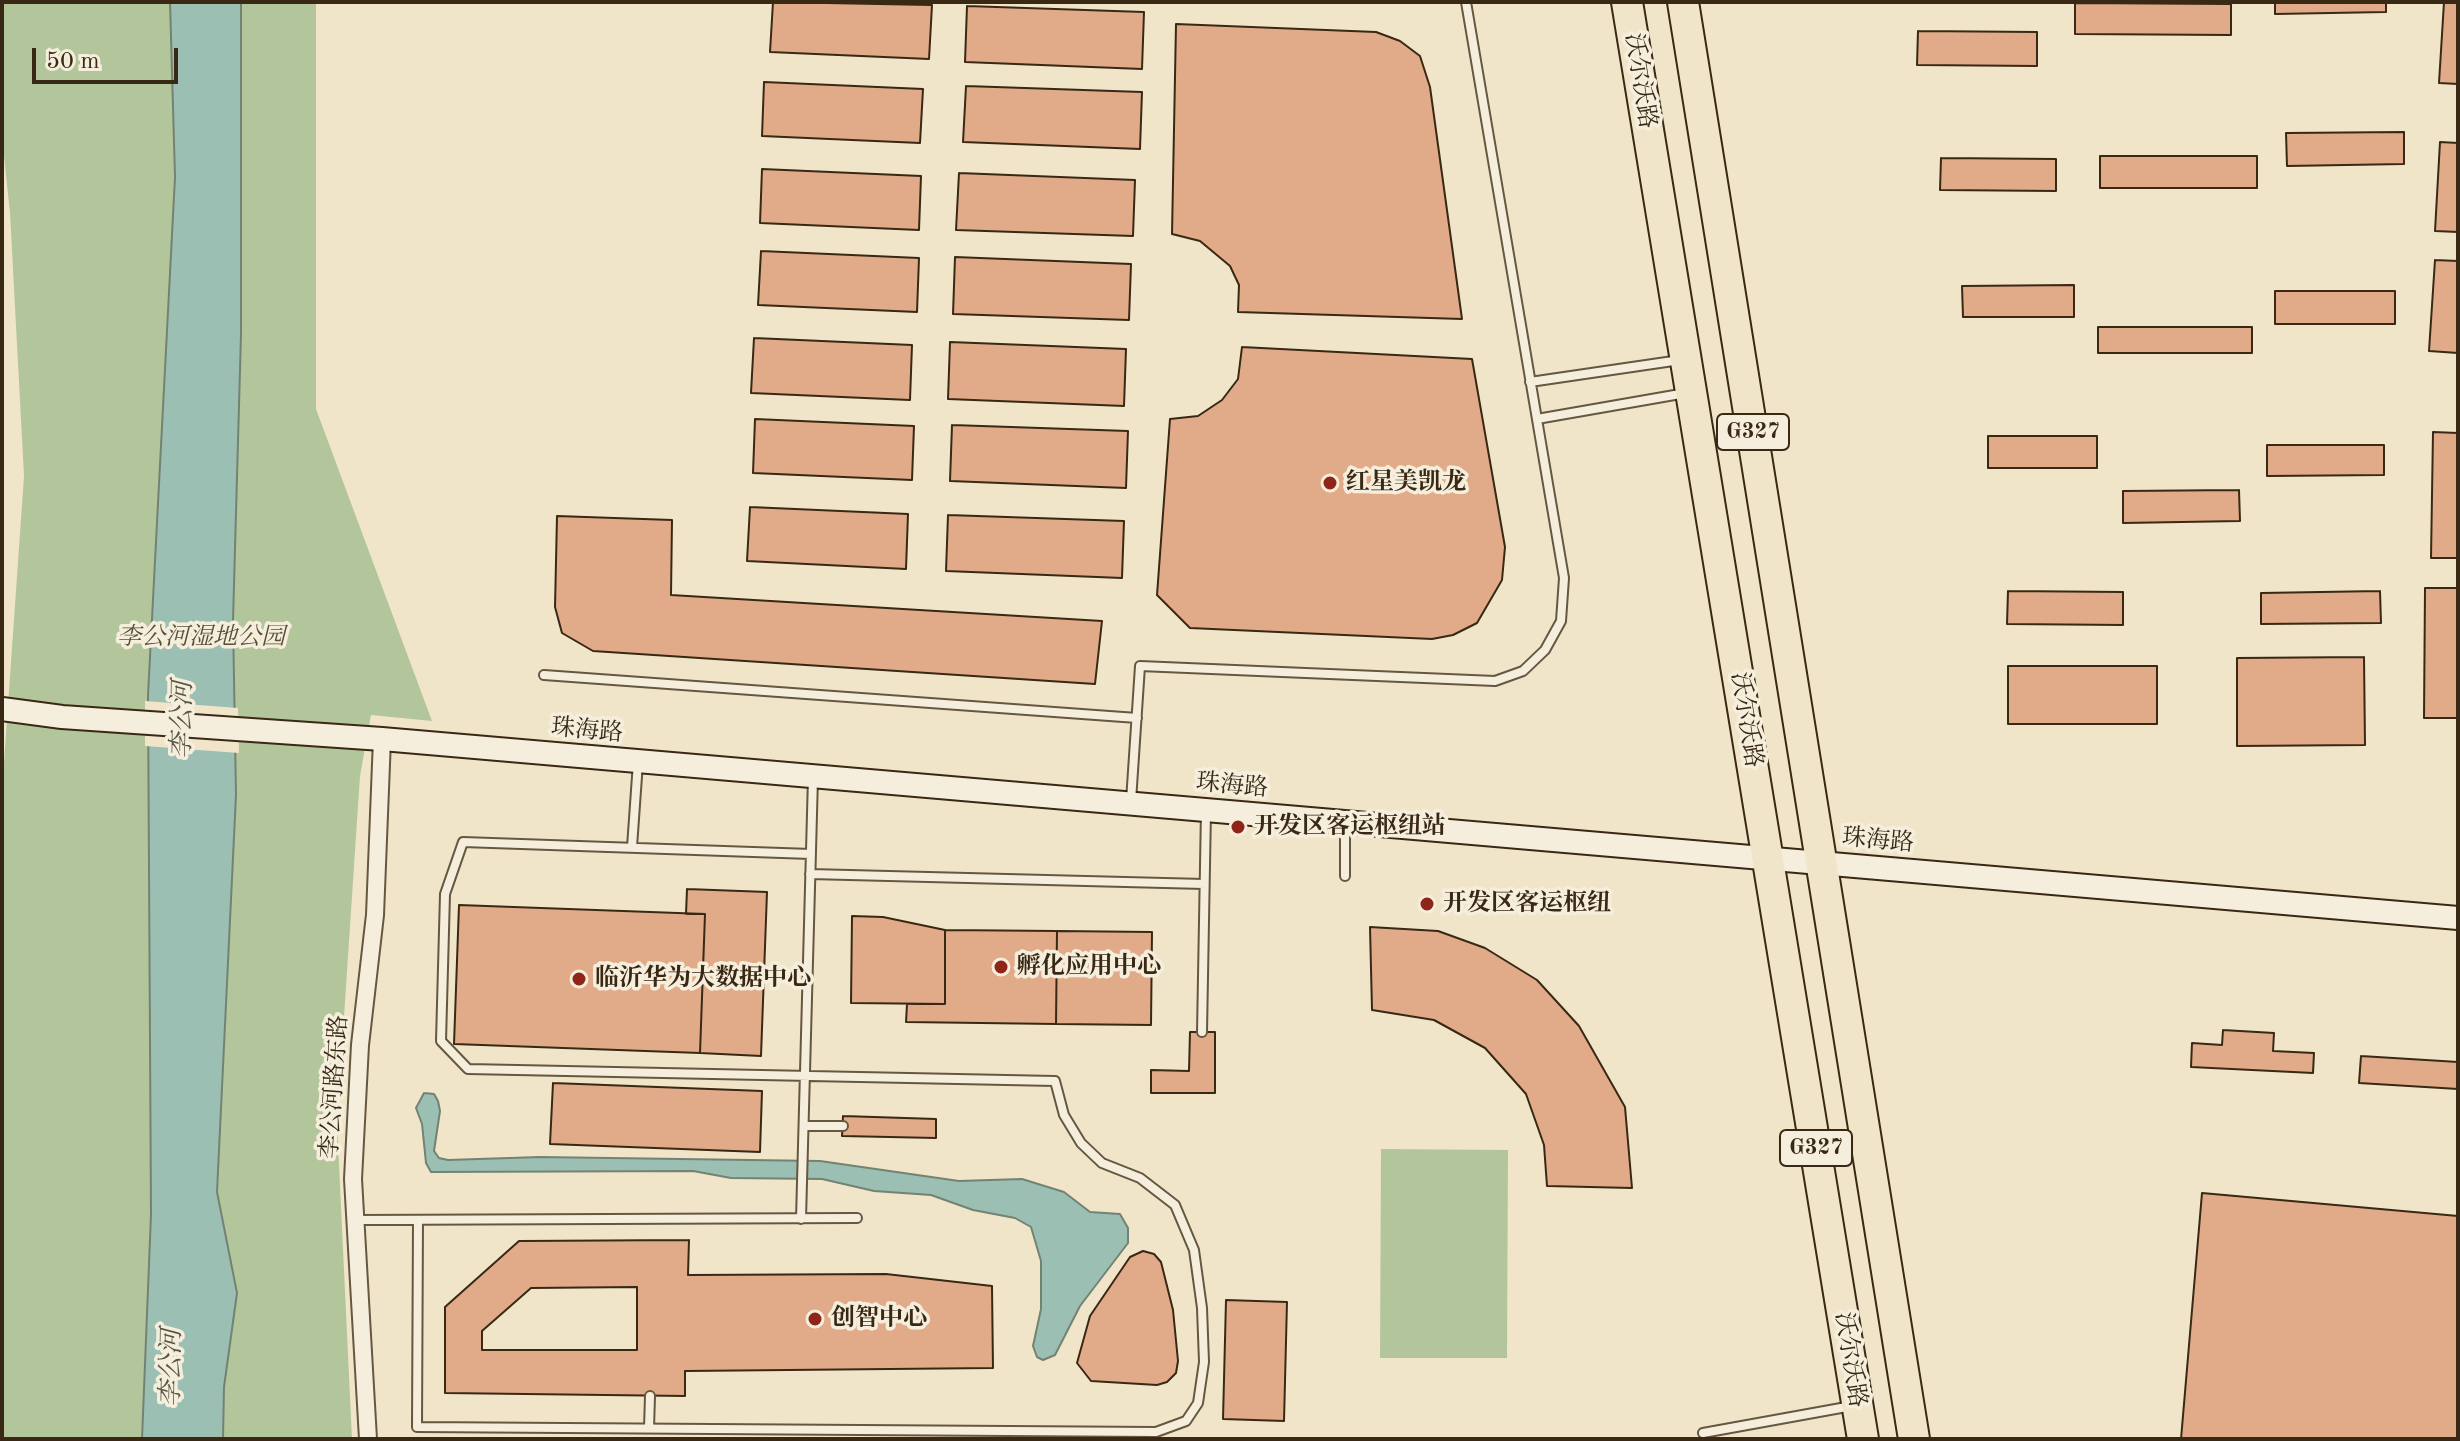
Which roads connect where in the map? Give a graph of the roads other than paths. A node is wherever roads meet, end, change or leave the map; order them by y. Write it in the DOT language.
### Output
graph roads {
  1 [pos="1466,2"];
  2 [pos="1627,2"];
  3 [pos="1683,2"];
  4 [pos="1686,359"];
  5 [pos="1530,382"];
  6 [pos="1692,392"];
  7 [pos="1537,419"];
  8 [pos="544,675"];
  9 [pos="2,709"];
  10 [pos="1137,718"];
  11 [pos="382,739"];
  12 [pos="638,761"];
  13 [pos="813,776"];
  14 [pos="1131,803"];
  15 [pos="1206,809"];
  16 [pos="1345,822"];
  17 [pos="632,847"];
  18 [pos="811,854"];
  19 [pos="1769,858"];
  20 [pos="1824,862"];
  21 [pos="810,874"];
  22 [pos="1345,876"];
  23 [pos="1204,884"];
  24 [pos="2458,918"];
  25 [pos="1202,1032"];
  26 [pos="805,1078"];
  27 [pos="804,1126"];
  28 [pos="843,1126"];
  29 [pos="857,1218"];
  30 [pos="801,1219"];
  31 [pos="356,1220"];
  32 [pos="418,1220"];
  33 [pos="650,1396"];
  34 [pos="1857,1405"];
  35 [pos="649,1428"];
  36 [pos="1703,1433"];
  37 [pos="368,1439"];
  38 [pos="1863,1439"];
  39 [pos="1914,1439"];
  1 -- 5 [label="lane"];
  2 -- 4 [label="highway, 沃尔沃路 / G327"];
  3 -- 20 [label="highway, G327"];
  4 -- 5 [label="lane"];
  4 -- 6 [label="highway, 沃尔沃路 / G327"];
  5 -- 7 [label="lane"];
  6 -- 7 [label="lane"];
  6 -- 19 [label="highway, 沃尔沃路 / G327"];
  7 -- 10 [label="lane"];
  8 -- 10 [label="lane"];
  9 -- 11 [label="main road, 珠海路"];
  10 -- 14 [label="lane"];
  11 -- 12 [label="main road, 珠海路"];
  11 -- 31 [label="street, 李公河路东路"];
  12 -- 13 [label="main road, 珠海路"];
  12 -- 17 [label="lane"];
  13 -- 14 [label="main road, 珠海路"];
  13 -- 18 [label="lane"];
  14 -- 15 [label="main road, 珠海路"];
  15 -- 16 [label="main road, 珠海路"];
  15 -- 23 [label="lane"];
  16 -- 19 [label="main road, 珠海路"];
  16 -- 22 [label="lane"];
  17 -- 18 [label="lane"];
  17 -- 26 [label="lane"];
  18 -- 21 [label="lane"];
  19 -- 20 [label="main road, 珠海路"];
  19 -- 34 [label="highway, 沃尔沃路 / G327"];
  20 -- 24 [label="main road, 珠海路"];
  20 -- 39 [label="highway, G327"];
  21 -- 23 [label="lane"];
  21 -- 26 [label="lane"];
  23 -- 25 [label="lane"];
  26 -- 27 [label="lane"];
  26 -- 35 [label="lane"];
  27 -- 28 [label="lane"];
  27 -- 30 [label="lane"];
  29 -- 30 [label="lane"];
  30 -- 32 [label="lane"];
  31 -- 32 [label="lane"];
  31 -- 37 [label="street, 李公河路东路"];
  32 -- 35 [label="lane"];
  33 -- 35 [label="lane"];
  34 -- 36 [label="lane"];
  34 -- 38 [label="highway, 沃尔沃路 / G327"];
}
